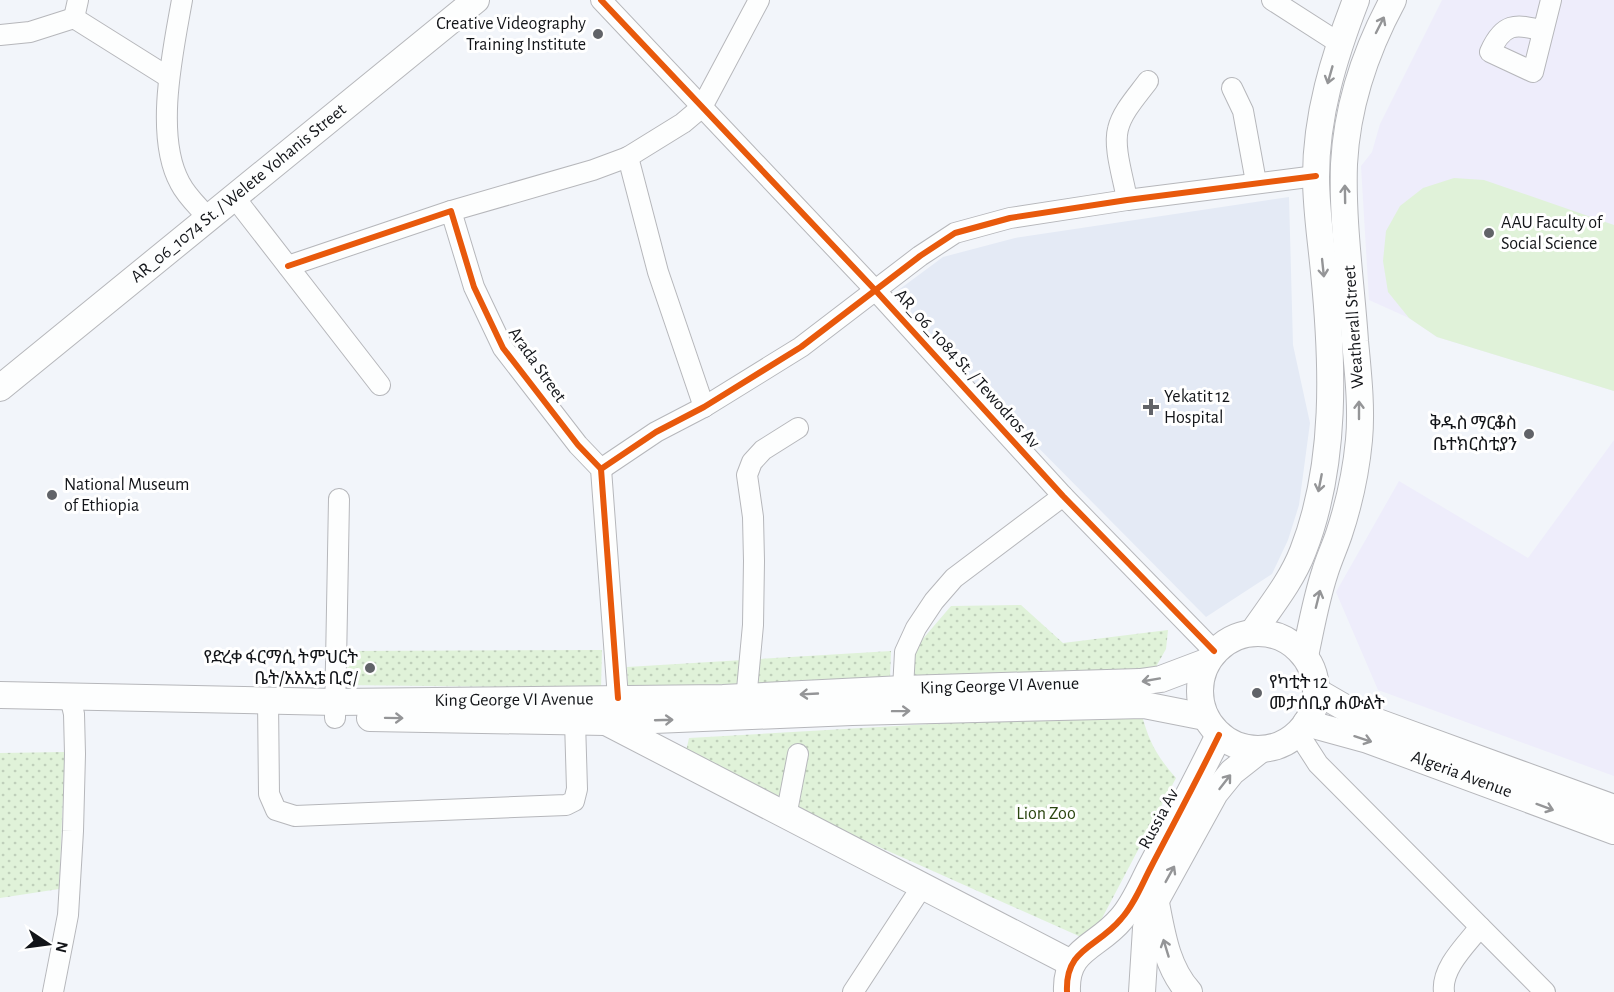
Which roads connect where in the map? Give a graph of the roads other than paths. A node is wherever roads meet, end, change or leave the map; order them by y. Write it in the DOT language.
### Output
graph roads {
  1 [pos="182,0"];
  2 [pos="476,0"];
  3 [pos="601,0"];
  4 [pos="759,0"];
  5 [pos="1272,0"];
  6 [pos="1356,0"];
  7 [pos="1393,0"];
  8 [pos="1551,0"];
  9 [pos="76,9"];
  10 [pos="1543,31"];
  11 [pos="0,35"];
  12 [pos="1339,43"];
  13 [pos="168,77"];
  14 [pos="1148,81"];
  15 [pos="1232,88"];
  16 [pos="702,107"];
  17 [pos="628,157"];
  18 [pos="1316,176"];
  19 [pos="1256,182"];
  20 [pos="235,198"];
  21 [pos="1127,200"];
  22 [pos="451,211"];
  23 [pos="209,219"];
  24 [pos="288,266"];
  25 [pos="876,291"];
  26 [pos="380,385"];
  27 [pos="0,388"];
  28 [pos="704,407"];
  29 [pos="798,428"];
  30 [pos="1329,435"];
  31 [pos="1359,438"];
  32 [pos="601,469"];
  33 [pos="1063,496"];
  34 [pos="339,499"];
  35 [pos="1252,632"];
  36 [pos="1305,656"];
  37 [pos="1210,657"];
  38 [pos="903,688"];
  39 [pos="1316,690"];
  40 [pos="589,698"];
  41 [pos="618,698"];
  42 [pos="2,699"];
  43 [pos="850,702"];
  44 [pos="72,705"];
  45 [pos="745,707"];
  46 [pos="269,708"];
  47 [pos="335,710"];
  48 [pos="575,721"];
  49 [pos="605,722"];
  50 [pos="1212,726"];
  51 [pos="1302,728"];
  52 [pos="1260,750"];
  53 [pos="798,754"];
  54 [pos="1470,768"];
  55 [pos="788,806"];
  56 [pos="1614,808"];
  57 [pos="1614,831"];
  58 [pos="923,885"];
  59 [pos="1156,900"];
  60 [pos="1135,922"];
  61 [pos="1480,927"];
  62 [pos="1071,963"];
  63 [pos="53,992"];
  64 [pos="853,992"];
  65 [pos="1067,992"];
  66 [pos="1142,992"];
  67 [pos="1189,992"];
  68 [pos="1444,992"];
  69 [pos="1545,992"];
  1 -- 13 [label="street"];
  2 -- 20 [label="main road, AR_06_1074 St. / Welete Yohanis Street"];
  3 -- 16 [label="street, AR_06_1084 St. / Tewodros Av"];
  4 -- 16 [label="street"];
  5 -- 12 [label="street"];
  6 -- 12 [label="main road"];
  31 -- 7 [label="main road, Weatherall Street, one-way"];
  8 -- 10 [label="street"];
  9 -- 11 [label="street"];
  9 -- 13 [label="street"];
  12 -- 18 [label="main road, one-way"];
  13 -- 23 [label="street"];
  14 -- 21 [label="street"];
  15 -- 19 [label="street"];
  16 -- 17 [label="street"];
  16 -- 25 [label="street, AR_06_1084 St. / Tewodros Av"];
  17 -- 22 [label="street"];
  17 -- 28 [label="street"];
  18 -- 19 [label="street"];
  18 -- 30 [label="main road, one-way"];
  19 -- 21 [label="street"];
  20 -- 23 [label="main road, AR_06_1074 St. / Welete Yohanis Street"];
  20 -- 24 [label="street"];
  21 -- 25 [label="street"];
  22 -- 24 [label="street"];
  22 -- 32 [label="street, Arada Street"];
  23 -- 27 [label="main road, AR_06_1074 St. / Welete Yohanis Street"];
  24 -- 26 [label="street"];
  25 -- 28 [label="street"];
  25 -- 33 [label="street, AR_06_1084 St. / Tewodros Av"];
  28 -- 32 [label="street"];
  29 -- 45 [label="street"];
  30 -- 31 [label="main road"];
  30 -- 35 [label="main road, one-way"];
  36 -- 31 [label="main road, Weatherall Street, one-way"];
  32 -- 41 [label="street"];
  33 -- 37 [label="street, AR_06_1084 St. / Tewodros Av"];
  33 -- 38 [label="street"];
  34 -- 47 [label="street"];
  35 -- 36 [label="main road"];
  35 -- 37 [label="main road"];
  36 -- 39 [label="main road"];
  37 -- 38 [label="main road, King George VI Avenue, one-way"];
  37 -- 50 [label="main road"];
  38 -- 43 [label="main road, King George VI Avenue"];
  39 -- 51 [label="main road"];
  39 -- 54 [label="main road, Algeria Avenue"];
  40 -- 41 [label="main road, King George VI Avenue"];
  40 -- 47 [label="main road, King George VI Avenue"];
  40 -- 49 [label="main road"];
  41 -- 45 [label="main road, King George VI Avenue"];
  42 -- 44 [label="main road, King George VI Avenue"];
  43 -- 45 [label="main road, King George VI Avenue"];
  43 -- 50 [label="main road, King George VI Avenue, one-way"];
  44 -- 46 [label="main road, King George VI Avenue"];
  44 -- 63 [label="street"];
  49 -- 45 [label="main road, King George VI Avenue, one-way"];
  46 -- 47 [label="main road, King George VI Avenue"];
  46 -- 48 [label="street"];
  47 -- 48 [label="main road, King George VI Avenue, one-way"];
  48 -- 49 [label="main road, King George VI Avenue"];
  49 -- 58 [label="main road"];
  50 -- 52 [label="main road"];
  50 -- 60 [label="main road, Russia Av"];
  51 -- 52 [label="main road"];
  51 -- 54 [label="main road, Algeria Avenue, one-way"];
  51 -- 61 [label="street"];
  59 -- 52 [label="main road, Russia Av, one-way"];
  53 -- 55 [label="street"];
  54 -- 56 [label="main road, Algeria Avenue"];
  54 -- 57 [label="main road, Algeria Avenue, one-way"];
  58 -- 62 [label="main road"];
  58 -- 64 [label="street"];
  59 -- 60 [label="main road, Russia Av"];
  67 -- 59 [label="main road, one-way"];
  60 -- 62 [label="main road"];
  60 -- 66 [label="main road"];
  61 -- 68 [label="street"];
  61 -- 69 [label="street"];
  62 -- 65 [label="main road"];
}
